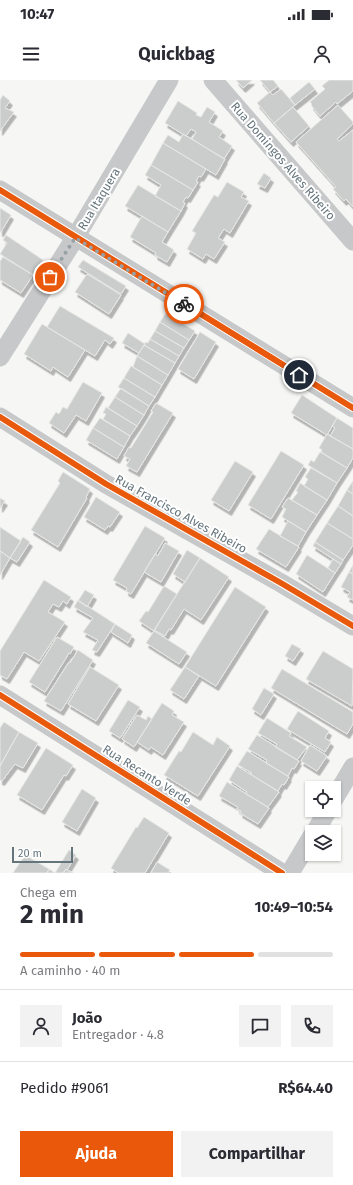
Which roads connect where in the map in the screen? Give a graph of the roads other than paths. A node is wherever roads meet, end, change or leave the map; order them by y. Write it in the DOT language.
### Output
graph roads {
  1 [pos="169,80"];
  2 [pos="212,80"];
  3 [pos="0,190"];
  4 [pos="75,238"];
  5 [pos="353,241"];
  6 [pos="0,357"];
  7 [pos="353,408"];
  8 [pos="0,417"];
  9 [pos="353,626"];
  10 [pos="0,695"];
  11 [pos="353,767"];
  12 [pos="341,787"];
  13 [pos="305,848"];
  14 [pos="282,873"];
  15 [pos="290,873"];
  1 -- 4 [label="street, Rua Itaquera"];
  2 -- 5 [label="street, Rua Domingos Alves Ribeiro"];
  3 -- 4 [label="street"];
  4 -- 6 [label="street, Rua Itaquera"];
  4 -- 7 [label="street"];
  8 -- 9 [label="street, Rua Francisco Alves Ribeiro"];
  10 -- 14 [label="street, Rua Recanto Verde"];
  11 -- 12 [label="street"];
  13 -- 15 [label="street"];
}
